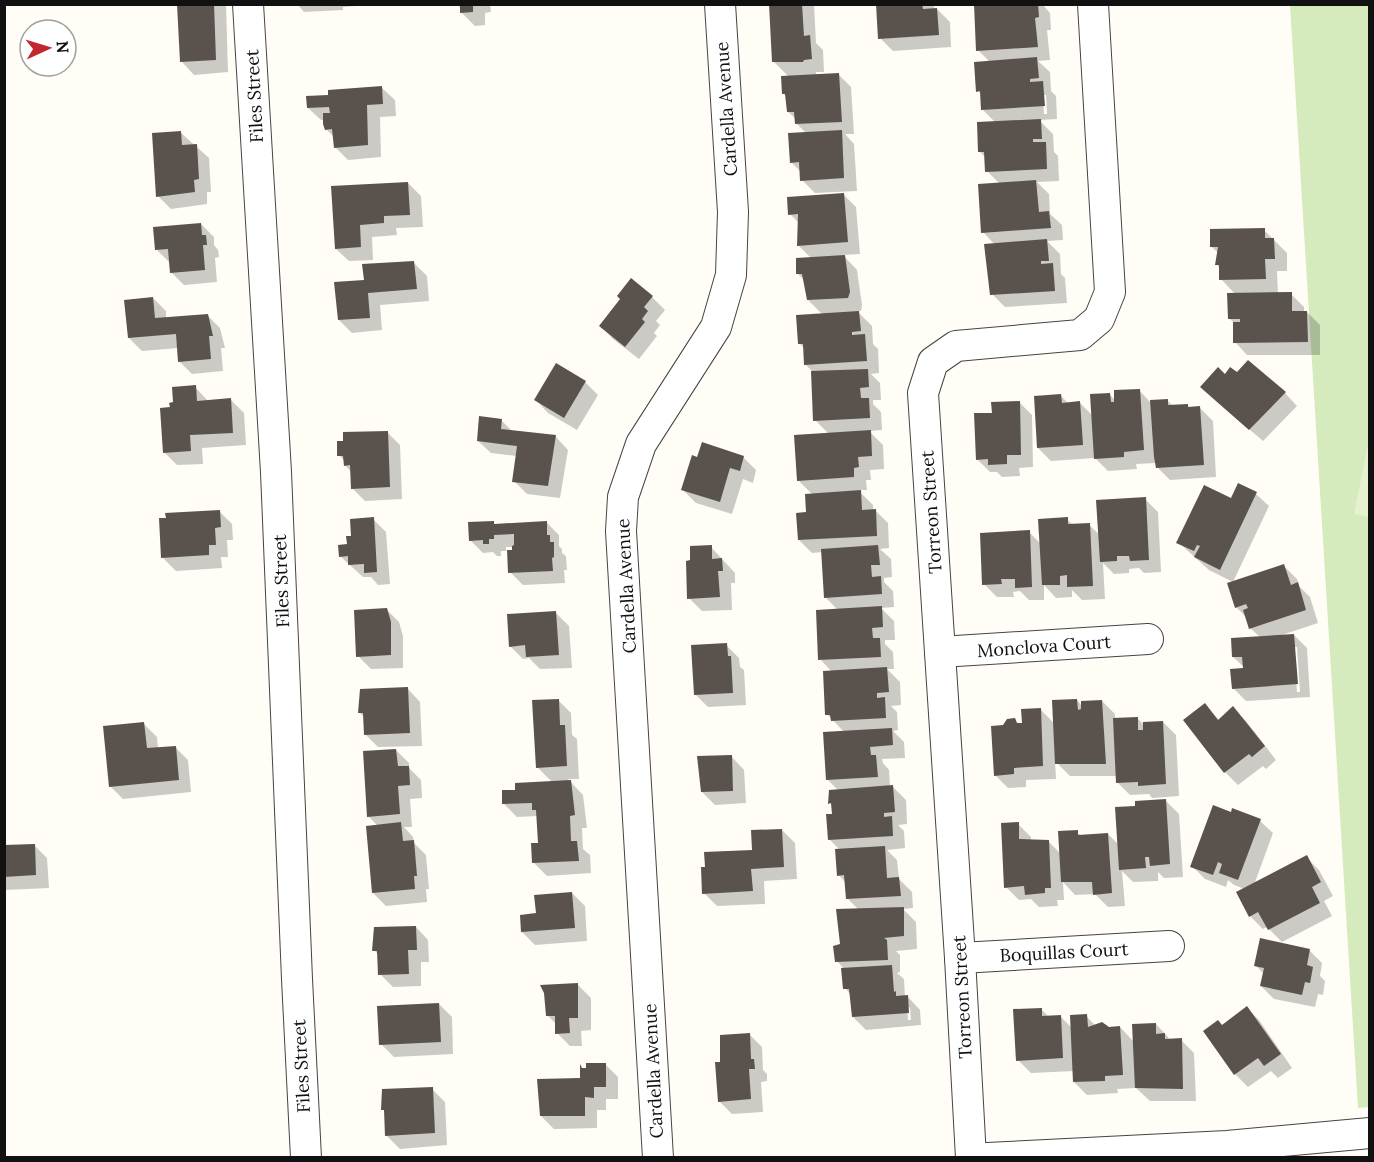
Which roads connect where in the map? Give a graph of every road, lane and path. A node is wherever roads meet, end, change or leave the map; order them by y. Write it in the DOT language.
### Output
graph roads {
  1 [pos="248,4"];
  2 [pos="720,4"];
  3 [pos="1093,4"];
  4 [pos="1148,639"];
  5 [pos="940,652"];
  6 [pos="1169,946"];
  7 [pos="960,958"];
  8 [pos="1370,1133"];
  9 [pos="1227,1152"];
  10 [pos="306,1158"];
  11 [pos="658,1158"];
  12 [pos="971,1158"];
  13 [pos="987,1158"];
  1 -- 10 [label="street, Files Street"];
  2 -- 11 [label="street, Cardella Avenue"];
  3 -- 5 [label="street, Torreon Street"];
  4 -- 5 [label="street, Monclova Court"];
  5 -- 7 [label="street, Torreon Street"];
  6 -- 7 [label="street, Boquillas Court"];
  7 -- 12 [label="street, Torreon Street"];
  8 -- 9 [label="street"];
  9 -- 13 [label="street"];
}
